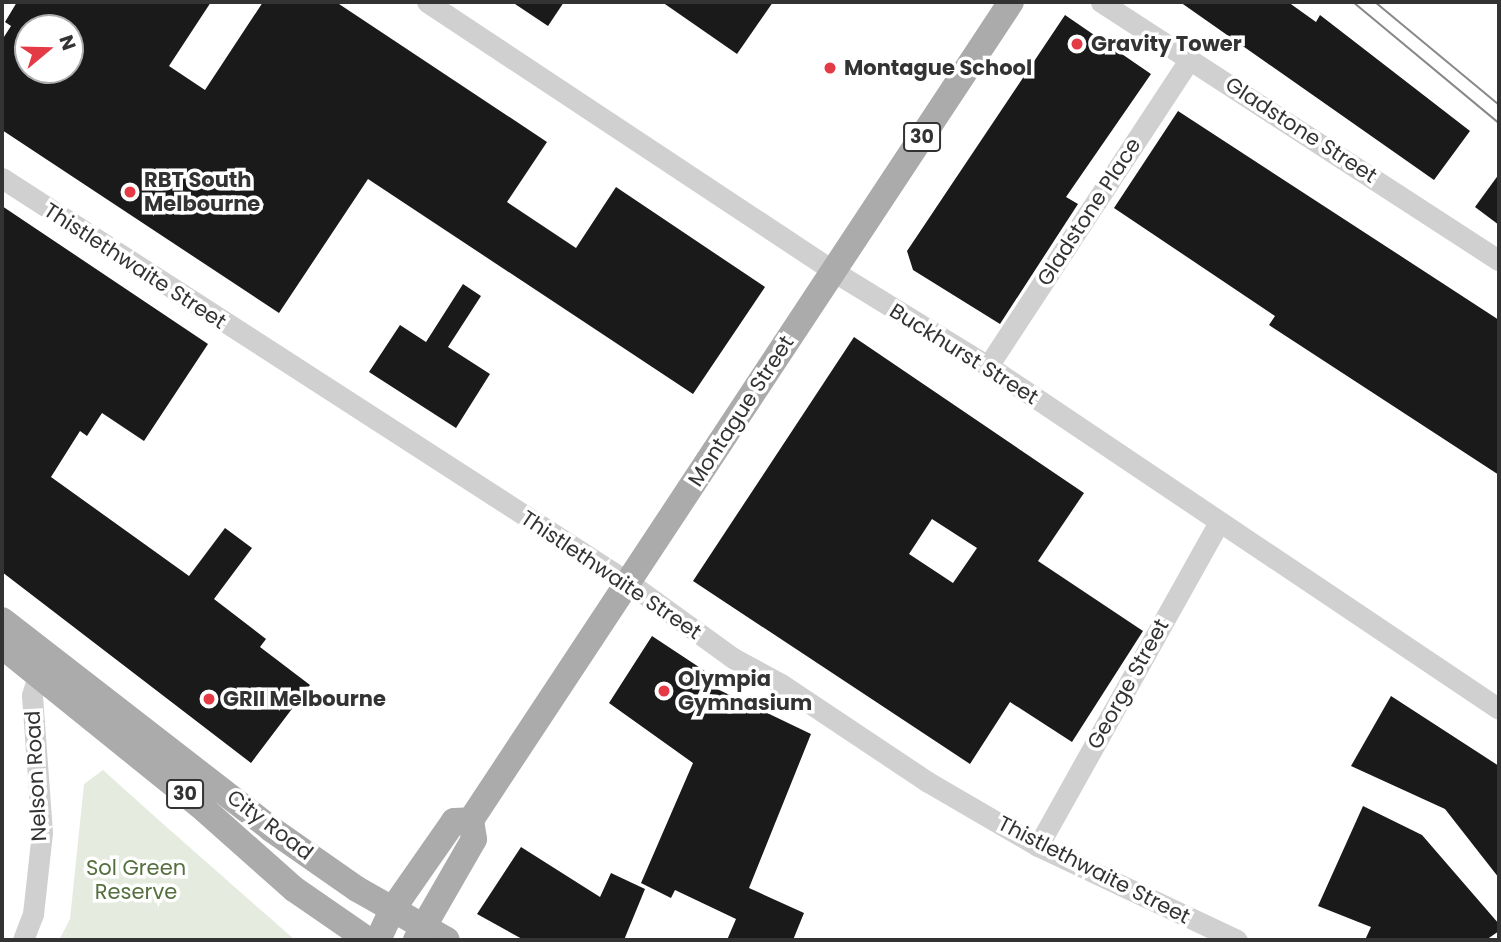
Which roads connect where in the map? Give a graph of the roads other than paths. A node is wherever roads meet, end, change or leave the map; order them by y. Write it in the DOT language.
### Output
graph roads {
  1 [pos="427,2"];
  2 [pos="1011,2"];
  3 [pos="1101,2"];
  4 [pos="1190,58"];
  5 [pos="2,178"];
  6 [pos="1499,260"];
  7 [pos="833,271"];
  8 [pos="988,366"];
  9 [pos="1219,522"];
  10 [pos="628,582"];
  11 [pos="2,620"];
  12 [pos="2,646"];
  13 [pos="42,664"];
  14 [pos="1499,709"];
  15 [pos="471,820"];
  16 [pos="1038,846"];
  17 [pos="392,910"];
  18 [pos="419,933"];
  19 [pos="23,940"];
  20 [pos="368,940"];
  21 [pos="378,940"];
  22 [pos="447,940"];
  23 [pos="1237,940"];
  1 -- 7 [label="street, Buckhurst Street"];
  2 -- 7 [label="main road, Montague Street / 30"];
  3 -- 4 [label="street, Gladstone Street"];
  4 -- 6 [label="street, Gladstone Street"];
  4 -- 8 [label="street, Gladstone Place"];
  5 -- 10 [label="street, Thistlethwaite Street"];
  7 -- 8 [label="street, Buckhurst Street"];
  7 -- 10 [label="main road, Montague Street / 30"];
  8 -- 9 [label="street, Buckhurst Street"];
  9 -- 14 [label="street, Buckhurst Street"];
  9 -- 16 [label="street, George Street"];
  10 -- 15 [label="main road, Montague Street / 30"];
  10 -- 16 [label="street, Thistlethwaite Street"];
  11 -- 13 [label="main road, City Road / 30"];
  12 -- 13 [label="main road, City Road / 30"];
  13 -- 17 [label="main road, City Road / 30"];
  13 -- 19 [label="street, Nelson Road"];
  13 -- 20 [label="main road, City Road / 30"];
  15 -- 17 [label="main road, Montague Street / 30"];
  15 -- 18 [label="main road, Montague Street / 30"];
  16 -- 23 [label="street, Thistlethwaite Street"];
  17 -- 18 [label="main road, City Road"];
  17 -- 21 [label="main road, Montague Street"];
  18 -- 22 [label="main road, City Road"];
}
